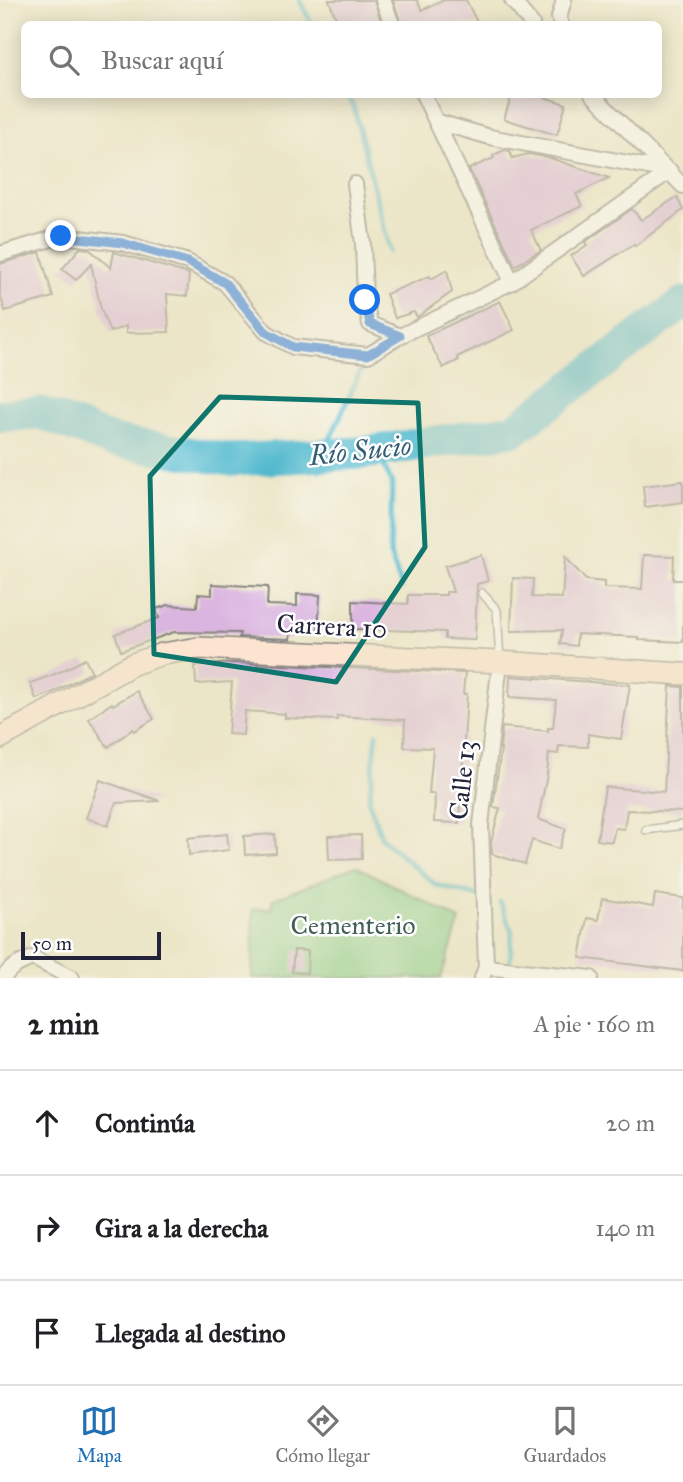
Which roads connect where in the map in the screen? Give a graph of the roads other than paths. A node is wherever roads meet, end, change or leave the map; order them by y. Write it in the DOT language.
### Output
graph roads {
  1 [pos="383,0"];
  2 [pos="512,0"];
  3 [pos="564,0"];
  4 [pos="391,21"];
  5 [pos="530,21"];
  6 [pos="560,21"];
  7 [pos="426,98"];
  8 [pos="596,98"];
  9 [pos="438,122"];
  10 [pos="670,171"];
  11 [pos="355,184"];
  12 [pos="683,186"];
  13 [pos="0,254"];
  14 [pos="512,282"];
  15 [pos="400,336"];
  16 [pos="482,593"];
  17 [pos="500,662"];
  18 [pos="683,674"];
  19 [pos="0,738"];
  20 [pos="683,825"];
  21 [pos="646,830"];
  22 [pos="484,973"];
  23 [pos="4,978"];
  24 [pos="72,978"];
  25 [pos="591,978"];
  1 -- 4 [label="street"];
  2 -- 5 [label="street"];
  3 -- 6 [label="street"];
  7 -- 9 [label="street"];
  8 -- 10 [label="street"];
  9 -- 10 [label="street"];
  9 -- 14 [label="street"];
  10 -- 12 [label="street"];
  10 -- 14 [label="street"];
  11 -- 15 [label="street"];
  13 -- 15 [label="street"];
  14 -- 15 [label="street"];
  16 -- 17 [label="lane, Calle 13"];
  17 -- 18 [label="main road, Carrera 10"];
  17 -- 19 [label="main road, Carrera 10"];
  17 -- 22 [label="street, Calle 13"];
  20 -- 21 [label="lane"];
  22 -- 25 [label="street"];
  23 -- 24 [label="street"];
}
